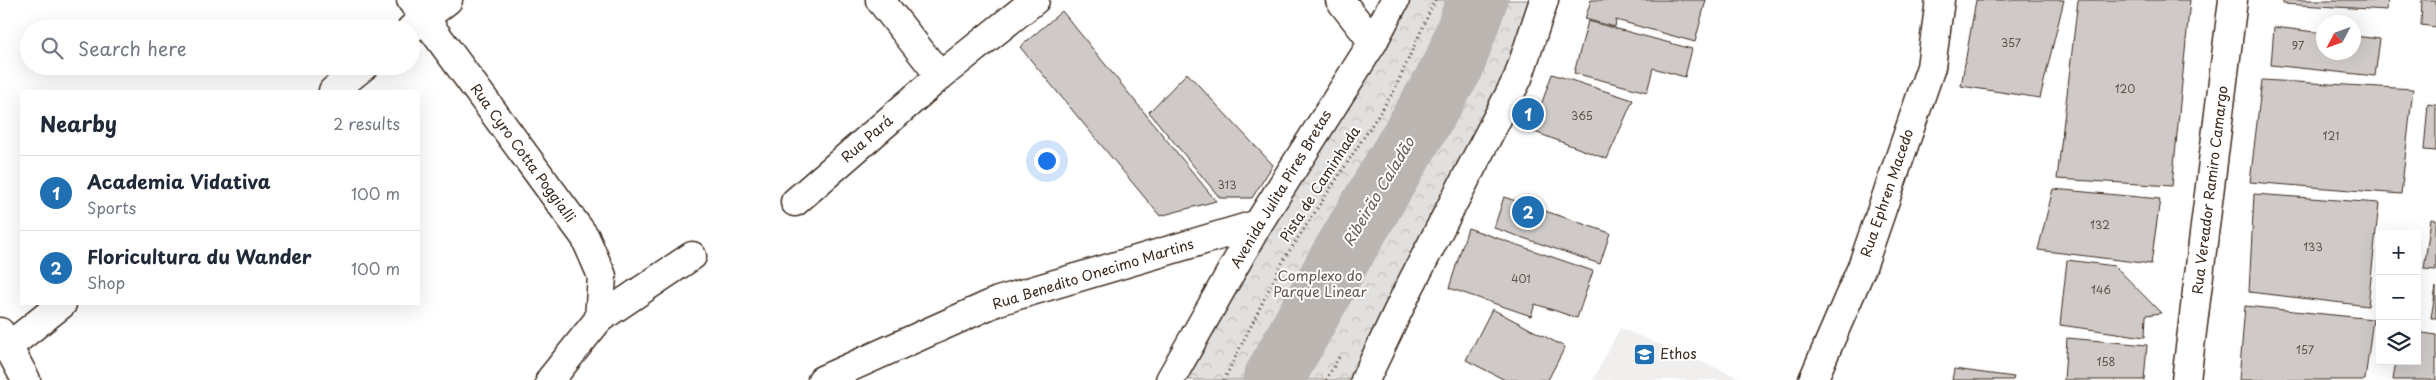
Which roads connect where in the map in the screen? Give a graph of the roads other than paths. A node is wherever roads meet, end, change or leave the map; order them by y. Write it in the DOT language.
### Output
graph roads {
  1 [pos="448,0"];
  2 [pos="880,0"];
  3 [pos="1035,0"];
  4 [pos="1340,0"];
  5 [pos="1395,0"];
  6 [pos="1544,0"];
  7 [pos="1940,0"];
  8 [pos="2233,0"];
  9 [pos="416,16"];
  10 [pos="420,21"];
  11 [pos="1373,42"];
  12 [pos="353,75"];
  13 [pos="940,76"];
  14 [pos="334,90"];
  15 [pos="795,202"];
  16 [pos="1258,224"];
  17 [pos="692,256"];
  18 [pos="60,305"];
  19 [pos="599,319"];
  20 [pos="4,339"];
  21 [pos="26,380"];
  22 [pos="550,380"];
  23 [pos="822,380"];
  24 [pos="1170,380"];
  25 [pos="1365,380"];
  26 [pos="1812,380"];
  27 [pos="2186,380"];
  1 -- 9 [label="street"];
  2 -- 13 [label="street"];
  3 -- 13 [label="street, Rua Pará"];
  4 -- 11 [label="street"];
  5 -- 11 [label="street, Avenida Julita Pires Bretas"];
  6 -- 25 [label="street"];
  7 -- 26 [label="street, Rua Ephren Macedo"];
  8 -- 27 [label="street, Rua Vereador Ramiro Camargo"];
  10 -- 19 [label="street, Rua Cyro Cotta Poggialli"];
  11 -- 16 [label="street, Avenida Julita Pires Bretas"];
  12 -- 14 [label="street"];
  13 -- 15 [label="street, Rua Pará"];
  16 -- 23 [label="street, Rua Benedito Onecimo Martins"];
  16 -- 24 [label="street, Avenida Julita Pires Bretas"];
  17 -- 19 [label="street"];
  18 -- 20 [label="street"];
  19 -- 22 [label="street"];
  20 -- 21 [label="street"];
}
